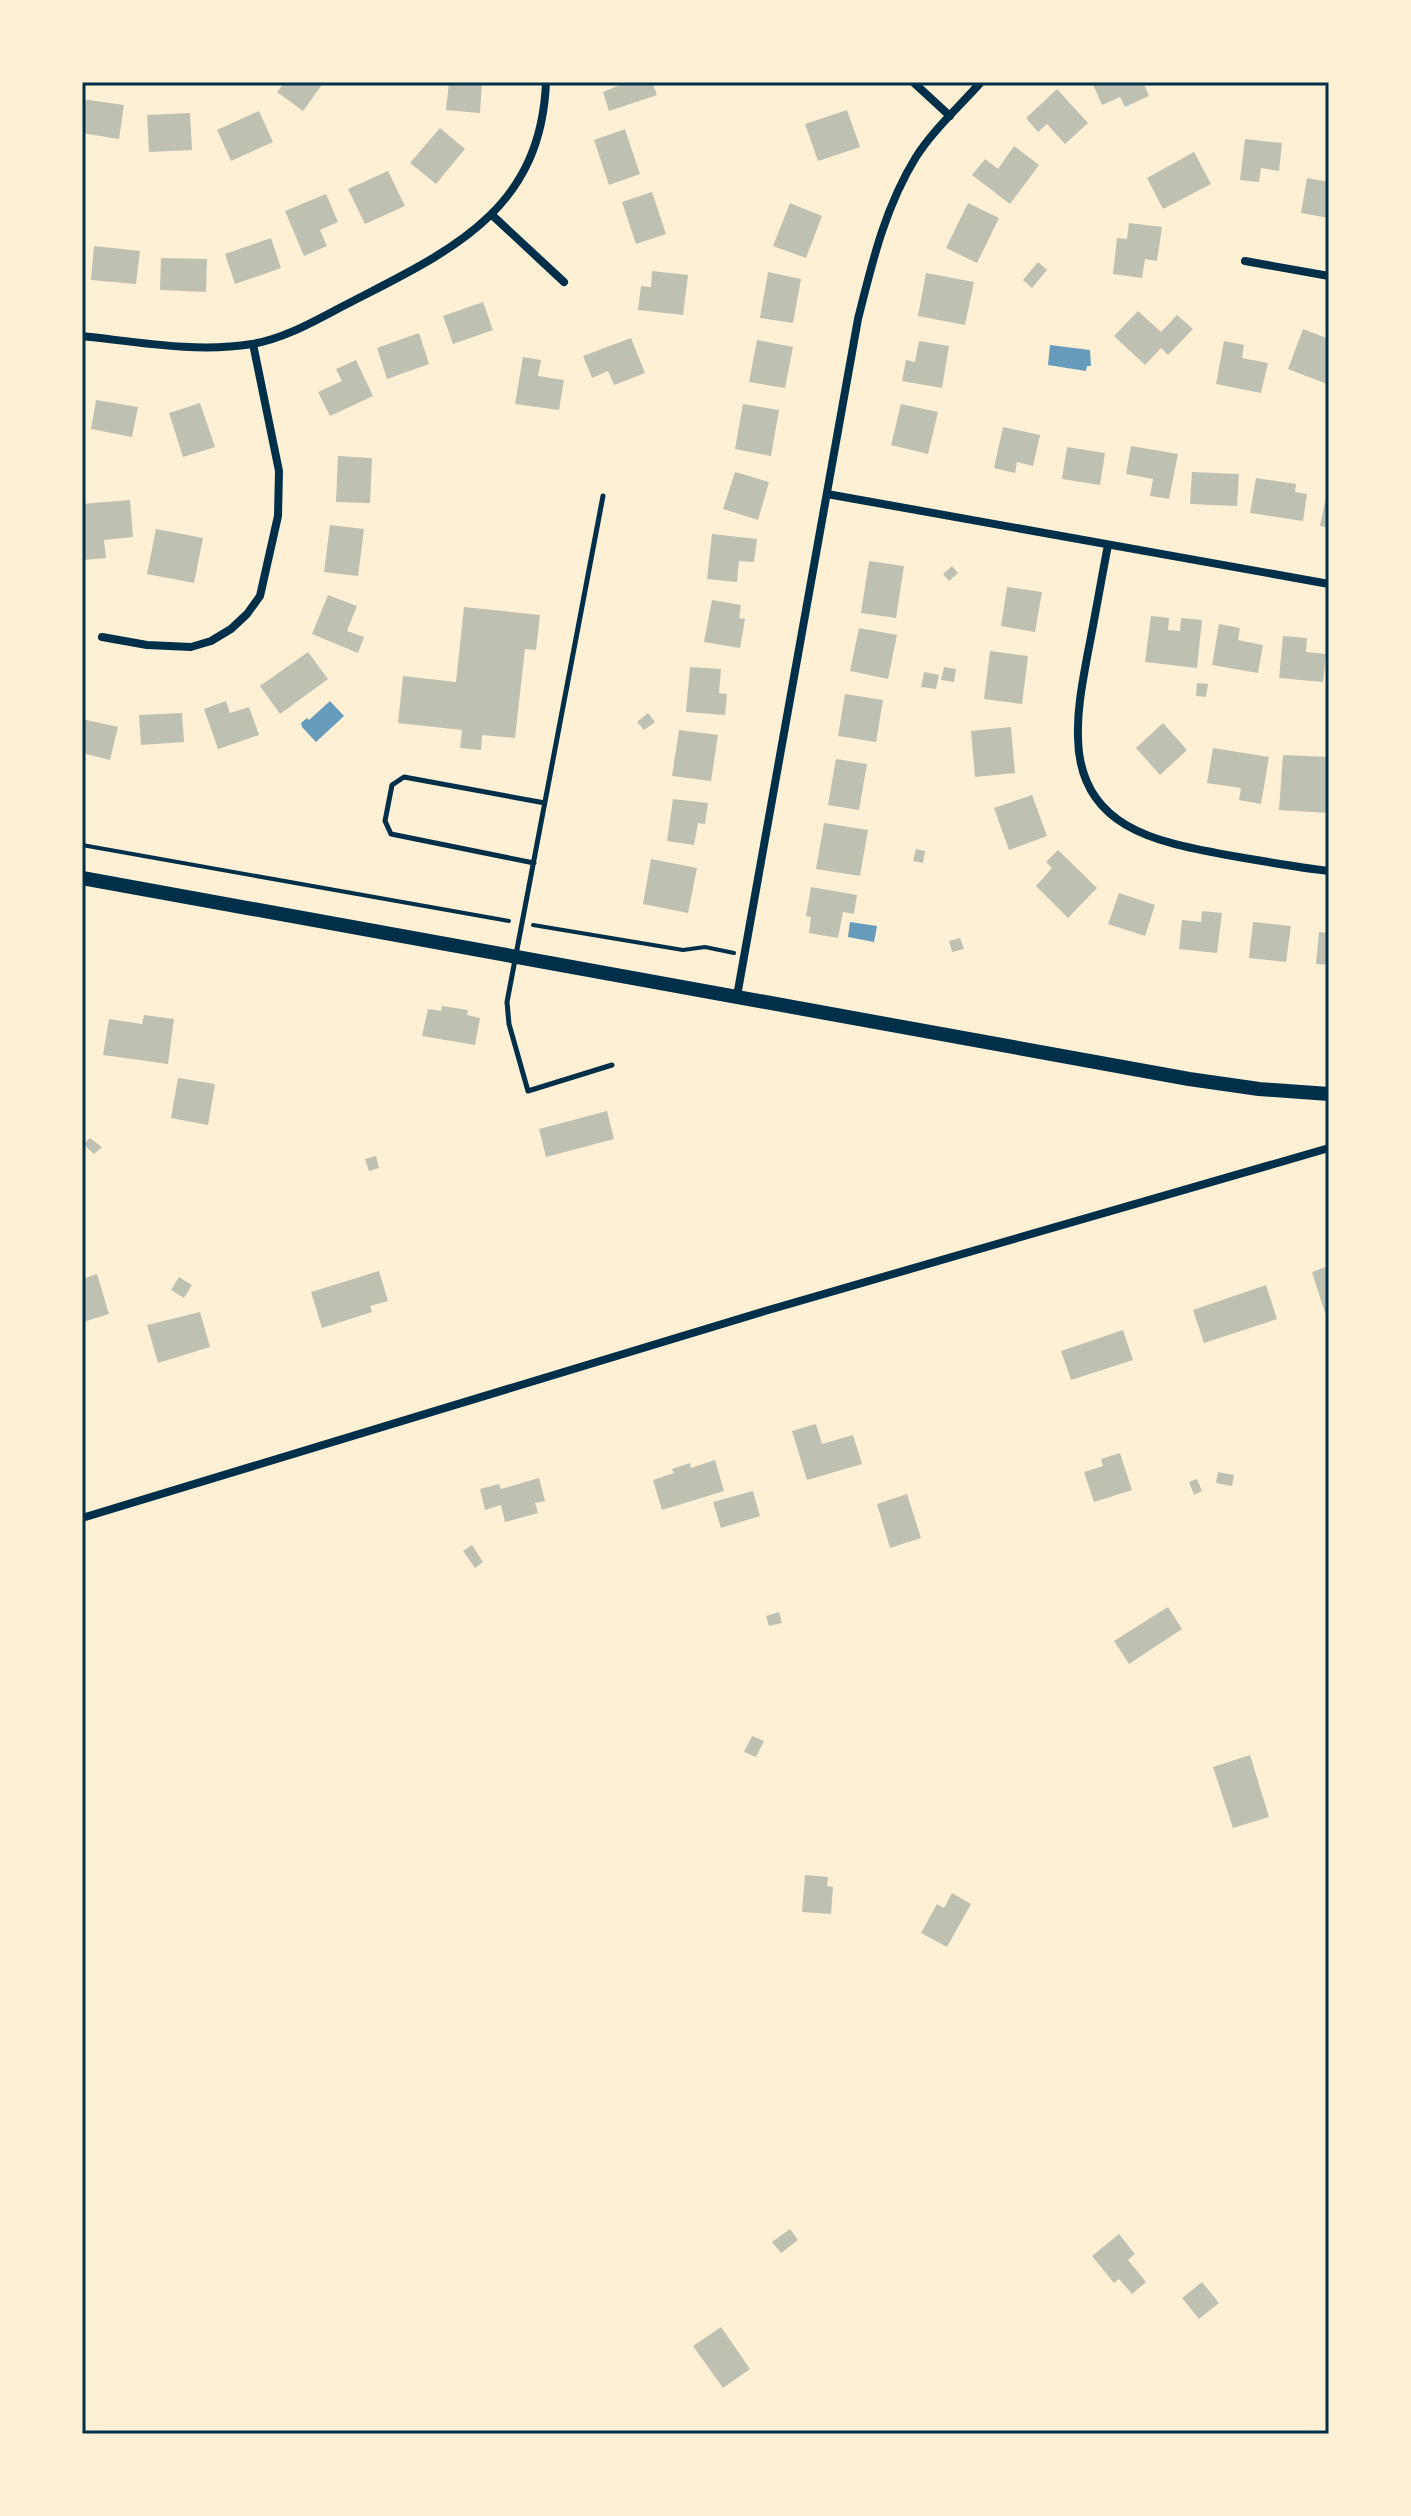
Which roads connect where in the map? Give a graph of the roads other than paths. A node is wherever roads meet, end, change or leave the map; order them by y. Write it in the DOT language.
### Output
graph roads {
  1 [pos="546,82"];
  2 [pos="913,82"];
  3 [pos="981,82"];
  4 [pos="950,116"];
  5 [pos="492,215"];
  6 [pos="1245,261"];
  7 [pos="1329,276"];
  8 [pos="564,282"];
  9 [pos="82,336"];
  10 [pos="253,344"];
  11 [pos="827,494"];
  12 [pos="603,496"];
  13 [pos="1108,545"];
  14 [pos="1329,584"];
  15 [pos="102,637"];
  16 [pos="545,803"];
  17 [pos="534,863"];
  18 [pos="1329,871"];
  19 [pos="82,878"];
  20 [pos="516,956"];
  21 [pos="737,996"];
  22 [pos="612,1065"];
  23 [pos="1329,1094"];
  24 [pos="1329,1148"];
  25 [pos="82,1518"];
  1 -- 5 [label="street"];
  2 -- 4 [label="street"];
  3 -- 4 [label="street"];
  4 -- 11 [label="street"];
  5 -- 8 [label="street"];
  5 -- 10 [label="street"];
  6 -- 7 [label="street"];
  9 -- 10 [label="street"];
  10 -- 15 [label="street"];
  11 -- 13 [label="street"];
  11 -- 21 [label="street"];
  12 -- 16 [label="lane"];
  13 -- 14 [label="street"];
  13 -- 18 [label="street"];
  16 -- 17 [label="lane"];
  16 -- 17 [label="lane"];
  17 -- 20 [label="lane"];
  19 -- 20 [label="main road"];
  20 -- 21 [label="main road"];
  20 -- 22 [label="lane"];
  21 -- 23 [label="main road"];
  24 -- 25 [label="street"];
}
